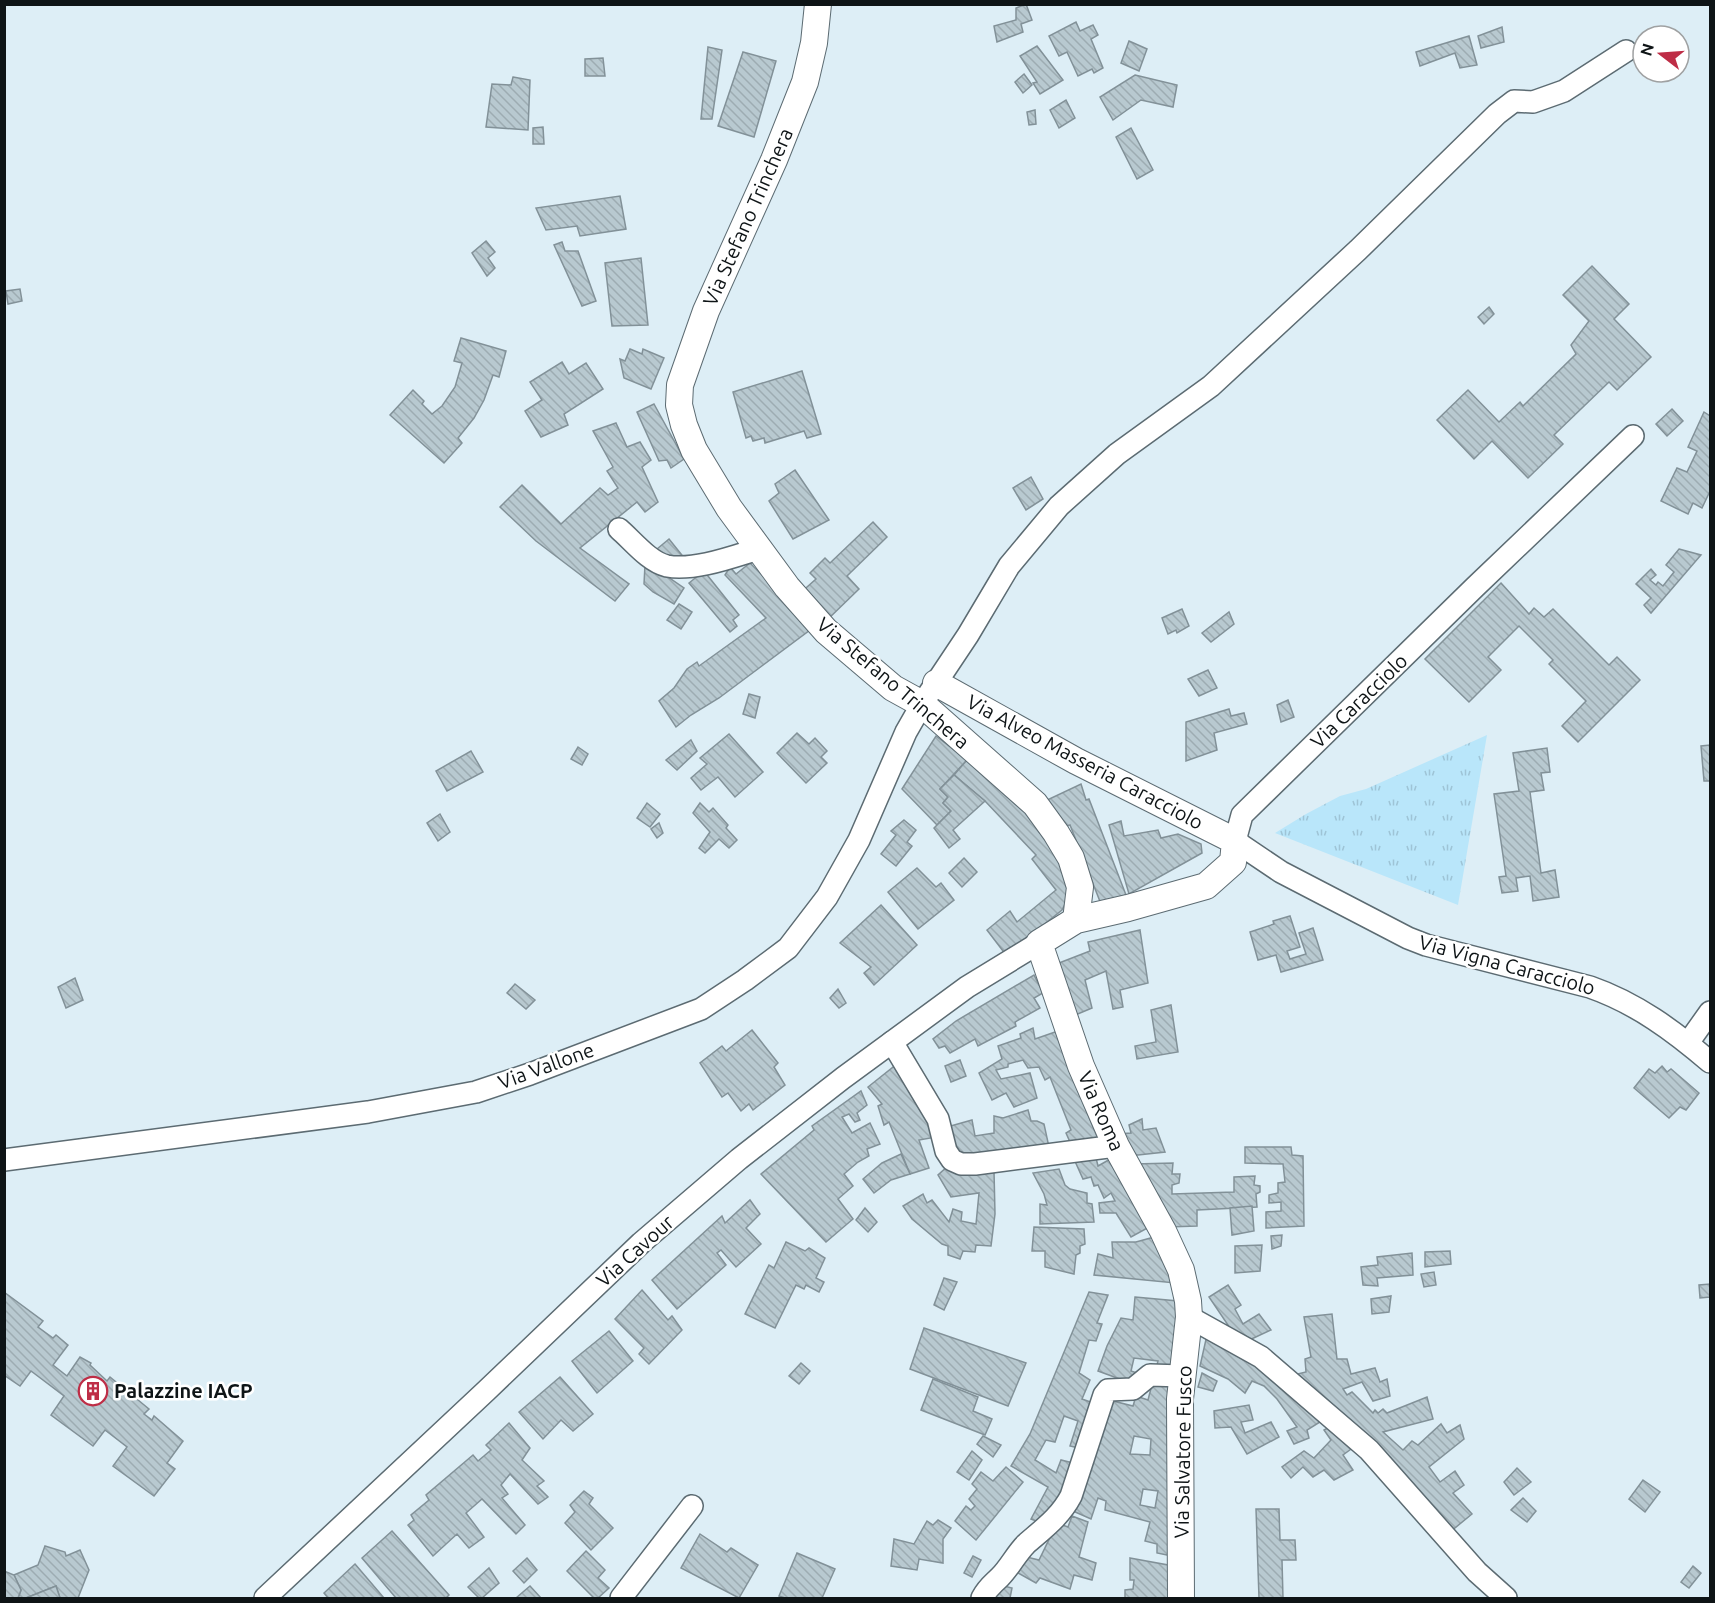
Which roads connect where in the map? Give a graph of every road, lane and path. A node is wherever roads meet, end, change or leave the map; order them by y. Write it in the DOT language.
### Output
graph roads {
  1 [pos="818,4"];
  2 [pos="1626,51"];
  3 [pos="1633,436"];
  4 [pos="619,529"];
  5 [pos="758,549"];
  6 [pos="936,683"];
  7 [pos="922,704"];
  8 [pos="1234,841"];
  9 [pos="1076,920"];
  10 [pos="1039,944"];
  11 [pos="1710,1012"];
  12 [pos="891,1042"];
  13 [pos="1688,1043"];
  14 [pos="1710,1062"];
  15 [pos="1116,1146"];
  16 [pos="4,1160"];
  17 [pos="1181,1270"];
  18 [pos="1189,1317"];
  19 [pos="1183,1376"];
  20 [pos="692,1506"];
  21 [pos="265,1599"];
  22 [pos="621,1599"];
  23 [pos="982,1599"];
  24 [pos="1181,1599"];
  25 [pos="1506,1599"];
  1 -- 5 [label="street, Via Stefano Trinchera"];
  2 -- 6 [label="street, Via Vallone"];
  3 -- 8 [label="street, Via Caracciolo"];
  4 -- 5 [label="street"];
  5 -- 7 [label="street, Via Stefano Trinchera"];
  6 -- 7 [label="street, Via Vallone"];
  6 -- 8 [label="street, Via Alveo Masseria Caracciolo"];
  7 -- 9 [label="street, Via Stefano Trinchera"];
  7 -- 16 [label="street, Via Vallone"];
  8 -- 9 [label="street, Via Caracciolo"];
  8 -- 13 [label="street, Via Vigna Caracciolo"];
  9 -- 10 [label="street, Via Caracciolo"];
  10 -- 12 [label="street, Via Cavour"];
  10 -- 15 [label="street, Via Roma"];
  11 -- 13 [label="street"];
  12 -- 15 [label="street"];
  12 -- 21 [label="street, Via Cavour"];
  13 -- 14 [label="street, Via Vigna Caracciolo"];
  15 -- 17 [label="street, Via Roma"];
  17 -- 18 [label="street, Via Salvatore Fusco"];
  18 -- 19 [label="street, Via Salvatore Fusco"];
  18 -- 25 [label="street"];
  19 -- 23 [label="street"];
  19 -- 24 [label="street, Via Salvatore Fusco"];
  20 -- 22 [label="street"];
}
